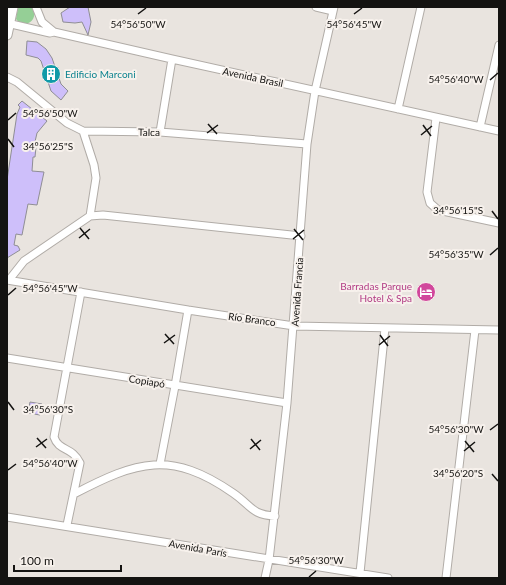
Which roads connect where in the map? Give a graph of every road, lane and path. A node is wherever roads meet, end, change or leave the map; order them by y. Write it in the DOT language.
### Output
graph roads {
  1 [pos="13,7"];
  2 [pos="38,7"];
  3 [pos="316,7"];
  4 [pos="421,7"];
  5 [pos="334,9"];
  6 [pos="40,17"];
  7 [pos="8,24"];
  8 [pos="30,29"];
  9 [pos="54,32"];
  10 [pos="7,34"];
  11 [pos="499,45"];
  12 [pos="172,59"];
  13 [pos="7,77"];
  14 [pos="315,91"];
  15 [pos="398,109"];
  16 [pos="436,118"];
  17 [pos="480,127"];
  18 [pos="83,131"];
  19 [pos="499,131"];
  20 [pos="160,132"];
  21 [pos="307,144"];
  22 [pos="90,216"];
  23 [pos="499,223"];
  24 [pos="301,236"];
  25 [pos="8,280"];
  26 [pos="81,292"];
  27 [pos="188,310"];
  28 [pos="294,326"];
  29 [pos="385,328"];
  30 [pos="474,330"];
  31 [pos="499,330"];
  32 [pos="7,358"];
  33 [pos="66,368"];
  34 [pos="175,386"];
  35 [pos="287,403"];
  36 [pos="160,464"];
  37 [pos="74,494"];
  38 [pos="274,516"];
  39 [pos="7,517"];
  40 [pos="67,526"];
  41 [pos="269,560"];
  42 [pos="360,573"];
  43 [pos="265,578"];
  44 [pos="388,578"];
  45 [pos="446,578"];
  1 -- 7 [label="main road"];
  2 -- 6 [label="street"];
  3 -- 5 [label="street"];
  4 -- 15 [label="street"];
  5 -- 14 [label="street, Avenida Francia"];
  6 -- 8 [label="street"];
  6 -- 9 [label="street"];
  7 -- 8 [label="street, Avenida Brasil"];
  7 -- 10 [label="main road"];
  8 -- 9 [label="street, Avenida Brasil"];
  9 -- 12 [label="street, Avenida Brasil"];
  11 -- 17 [label="street"];
  12 -- 14 [label="street, Avenida Brasil"];
  12 -- 20 [label="street"];
  13 -- 18 [label="street, Talca"];
  14 -- 15 [label="street, Avenida Brasil"];
  14 -- 21 [label="street, Avenida Francia"];
  15 -- 16 [label="street, Avenida Brasil"];
  16 -- 17 [label="street, Avenida Brasil"];
  16 -- 23 [label="street"];
  17 -- 19 [label="street, Avenida Brasil"];
  18 -- 20 [label="street, Talca"];
  18 -- 22 [label="street"];
  20 -- 21 [label="street, Talca"];
  21 -- 24 [label="street, Avenida Francia"];
  22 -- 24 [label="street"];
  22 -- 25 [label="street"];
  24 -- 28 [label="street, Avenida Francia"];
  25 -- 26 [label="street, Río Branco"];
  26 -- 27 [label="street, Río Branco"];
  26 -- 33 [label="street"];
  27 -- 28 [label="street, Río Branco"];
  27 -- 34 [label="street"];
  28 -- 29 [label="street, Río Branco"];
  28 -- 35 [label="street, Avenida Francia"];
  29 -- 30 [label="street, Río Branco"];
  29 -- 42 [label="street"];
  30 -- 31 [label="street, Río Branco"];
  30 -- 45 [label="street"];
  32 -- 33 [label="street, Copiapó"];
  33 -- 34 [label="street, Copiapó"];
  33 -- 37 [label="street"];
  34 -- 35 [label="street, Copiapó"];
  34 -- 36 [label="street"];
  35 -- 38 [label="street, Avenida Francia"];
  36 -- 37 [label="street"];
  36 -- 38 [label="street"];
  37 -- 40 [label="street"];
  38 -- 41 [label="street, Avenida Francia"];
  39 -- 40 [label="street, Avenida París"];
  40 -- 41 [label="street, Avenida París"];
  41 -- 42 [label="street, Avenida París"];
  41 -- 43 [label="street, Avenida Francia"];
  42 -- 44 [label="street, Avenida París"];
}
